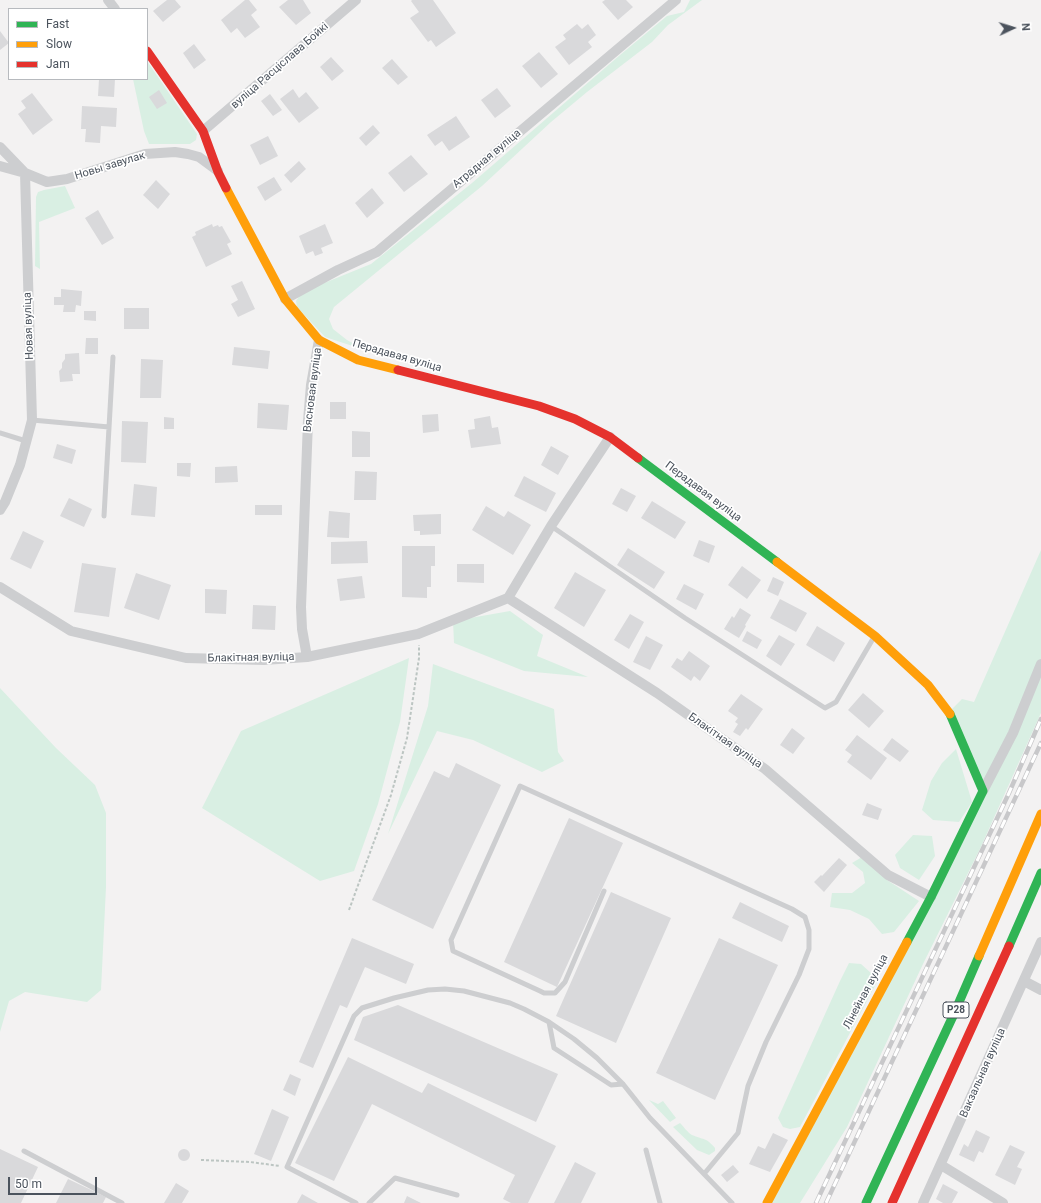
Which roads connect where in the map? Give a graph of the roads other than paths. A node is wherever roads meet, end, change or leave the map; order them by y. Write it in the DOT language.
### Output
graph roads {
  1 [pos="108,0"];
  2 [pos="356,0"];
  3 [pos="676,0"];
  4 [pos="114,8"];
  5 [pos="148,52"];
  6 [pos="203,132"];
  7 [pos="0,147"];
  8 [pos="0,166"];
  9 [pos="218,172"];
  10 [pos="25,174"];
  11 [pos="285,299"];
  12 [pos="319,340"];
  13 [pos="113,357"];
  14 [pos="32,420"];
  15 [pos="109,427"];
  16 [pos="0,433"];
  17 [pos="610,436"];
  18 [pos="26,440"];
  19 [pos="0,510"];
  20 [pos="104,516"];
  21 [pos="551,526"];
  22 [pos="0,587"];
  23 [pos="508,598"];
  24 [pos="875,636"];
  25 [pos="307,657"];
  26 [pos="1041,664"];
  27 [pos="983,791"];
  28 [pos="1041,814"];
  29 [pos="1041,873"];
  30 [pos="604,891"];
  31 [pos="931,897"];
  32 [pos="1041,942"];
  33 [pos="1024,982"];
  34 [pos="1041,990"];
  35 [pos="549,1022"];
  36 [pos="623,1084"];
  37 [pos="646,1150"];
  38 [pos="24,1151"];
  39 [pos="941,1165"];
  40 [pos="704,1174"];
  41 [pos="457,1195"];
  42 [pos="122,1203"];
  43 [pos="356,1203"];
  44 [pos="369,1203"];
  45 [pos="660,1203"];
  46 [pos="732,1203"];
  47 [pos="767,1203"];
  48 [pos="866,1203"];
  49 [pos="892,1203"];
  50 [pos="923,1203"];
  51 [pos="1003,1203"];
  1 -- 4 [label="street"];
  2 -- 6 [label="street, вуліца Расціслава Бойкі"];
  3 -- 11 [label="street, Атрадная вуліца"];
  5 -- 6 [label="main road, Вясновая вуліца"];
  6 -- 9 [label="main road, Вясновая вуліца"];
  7 -- 10 [label="street"];
  8 -- 10 [label="street, Новы завулак"];
  9 -- 10 [label="street, Новы завулак"];
  9 -- 11 [label="main road, Вясновая вуліца"];
  10 -- 14 [label="street, Новая вуліца"];
  11 -- 12 [label="main road, Вясновая вуліца"];
  12 -- 17 [label="main road, Перадавая вуліца"];
  12 -- 25 [label="street, Вясновая вуліца"];
  13 -- 15 [label="lane"];
  14 -- 15 [label="lane"];
  14 -- 18 [label="street, Новая вуліца"];
  15 -- 20 [label="lane"];
  16 -- 18 [label="lane"];
  17 -- 21 [label="street"];
  17 -- 24 [label="main road, Перадавая вуліца"];
  18 -- 19 [label="street, Новая вуліца"];
  21 -- 23 [label="street"];
  21 -- 24 [label="lane"];
  22 -- 25 [label="street, Блакітная вуліца"];
  23 -- 25 [label="street, Блакітная вуліца"];
  23 -- 31 [label="street, Блакітная вуліца"];
  24 -- 27 [label="main road, Перадавая вуліца"];
  26 -- 27 [label="street"];
  27 -- 31 [label="main road, Лінейная вуліца"];
  28 -- 48 [label="main road, Р28"];
  29 -- 49 [label="main road, Р28"];
  30 -- 40 [label="lane"];
  31 -- 47 [label="main road, Лінейная вуліца"];
  32 -- 33 [label="street, Вакзальная вуліца"];
  33 -- 34 [label="street"];
  33 -- 39 [label="street, Вакзальная вуліца"];
  35 -- 36 [label="lane"];
  35 -- 36 [label="lane"];
  35 -- 43 [label="lane"];
  36 -- 40 [label="lane"];
  37 -- 45 [label="lane"];
  38 -- 42 [label="lane"];
  39 -- 50 [label="street, Вакзальная вуліца"];
  39 -- 51 [label="street"];
  40 -- 46 [label="lane"];
  41 -- 44 [label="lane"];
}
